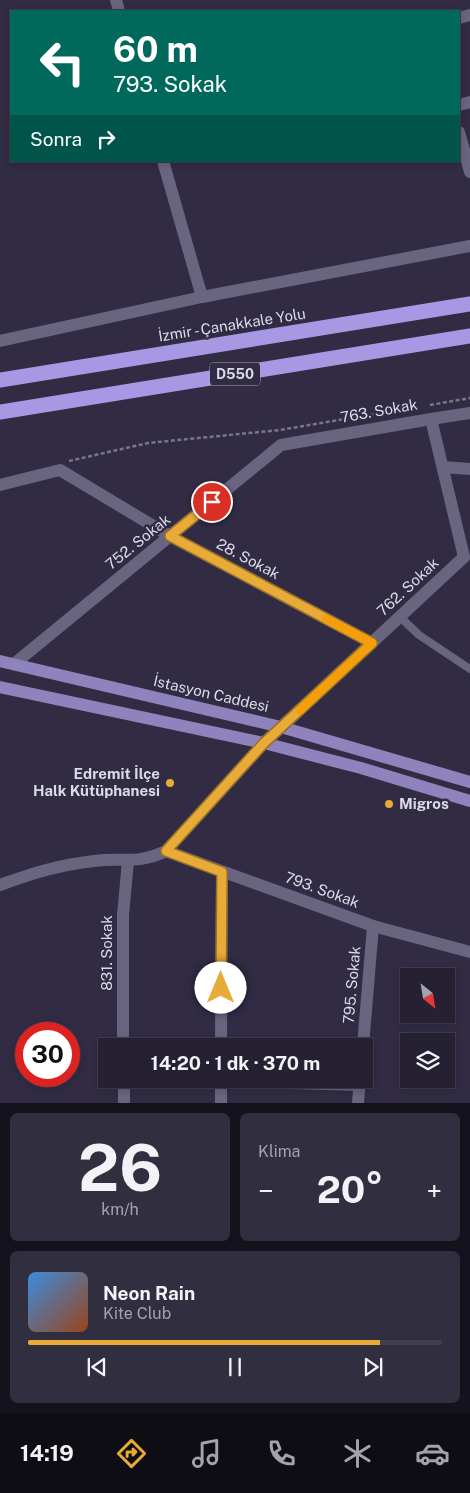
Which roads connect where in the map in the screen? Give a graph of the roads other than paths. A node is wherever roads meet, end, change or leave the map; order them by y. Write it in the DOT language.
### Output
graph roads {
  1 [pos="460,135"];
  2 [pos="163,162"];
  3 [pos="470,170"];
  4 [pos="470,246"];
  5 [pos="202,298"];
  6 [pos="470,304"];
  7 [pos="470,336"];
  8 [pos="0,342"];
  9 [pos="0,380"];
  10 [pos="0,412"];
  11 [pos="470,413"];
  12 [pos="431,419"];
  13 [pos="281,445"];
  14 [pos="443,467"];
  15 [pos="470,469"];
  16 [pos="0,485"];
  17 [pos="170,536"];
  18 [pos="467,560"];
  19 [pos="400,617"];
  20 [pos="372,643"];
  21 [pos="0,661"];
  22 [pos="14,664"];
  23 [pos="470,668"];
  24 [pos="0,687"];
  25 [pos="281,727"];
  26 [pos="264,743"];
  27 [pos="470,782"];
  28 [pos="470,801"];
  29 [pos="166,851"];
  30 [pos="128,861"];
  31 [pos="222,872"];
  32 [pos="0,885"];
  33 [pos="373,926"];
  34 [pos="470,952"];
  35 [pos="124,1038"];
  36 [pos="221,1038"];
  37 [pos="364,1038"];
  38 [pos="124,1088"];
  39 [pos="221,1088"];
  40 [pos="359,1088"];
  41 [pos="124,1103"];
  42 [pos="221,1103"];
  43 [pos="358,1103"];
  1 -- 3 [label="street"];
  2 -- 5 [label="street"];
  4 -- 5 [label="street"];
  5 -- 8 [label="street"];
  6 -- 9 [label="highway, İzmir - Çanakkale Yolu"];
  7 -- 10 [label="highway, D550"];
  11 -- 12 [label="street"];
  12 -- 13 [label="street, 763. Sokak"];
  12 -- 14 [label="street, 763. Sokak"];
  13 -- 17 [label="street, 752. Sokak"];
  14 -- 15 [label="street"];
  14 -- 18 [label="street, 763. Sokak"];
  16 -- 17 [label="street, 28. Sokak"];
  17 -- 20 [label="street, 28. Sokak"];
  17 -- 22 [label="street, 752. Sokak"];
  18 -- 19 [label="street, 762. Sokak"];
  19 -- 20 [label="street, 762. Sokak"];
  19 -- 23 [label="lane"];
  20 -- 25 [label="street, 762. Sokak"];
  21 -- 22 [label="main road, İstasyon Caddesi"];
  22 -- 25 [label="main road, İstasyon Caddesi"];
  24 -- 26 [label="main road"];
  25 -- 26 [label="street, 762. Sokak"];
  25 -- 27 [label="main road, İstasyon Caddesi"];
  26 -- 28 [label="main road"];
  26 -- 29 [label="street, 762. Sokak"];
  29 -- 30 [label="street"];
  29 -- 31 [label="street, 793. Sokak"];
  30 -- 32 [label="street"];
  30 -- 35 [label="street, 831. Sokak"];
  31 -- 33 [label="street, 793. Sokak"];
  31 -- 36 [label="street"];
  33 -- 34 [label="street, 793. Sokak"];
  33 -- 37 [label="street, 795. Sokak"];
  38 -- 41 [label="street"];
  39 -- 42 [label="street"];
  40 -- 43 [label="street"];
}
